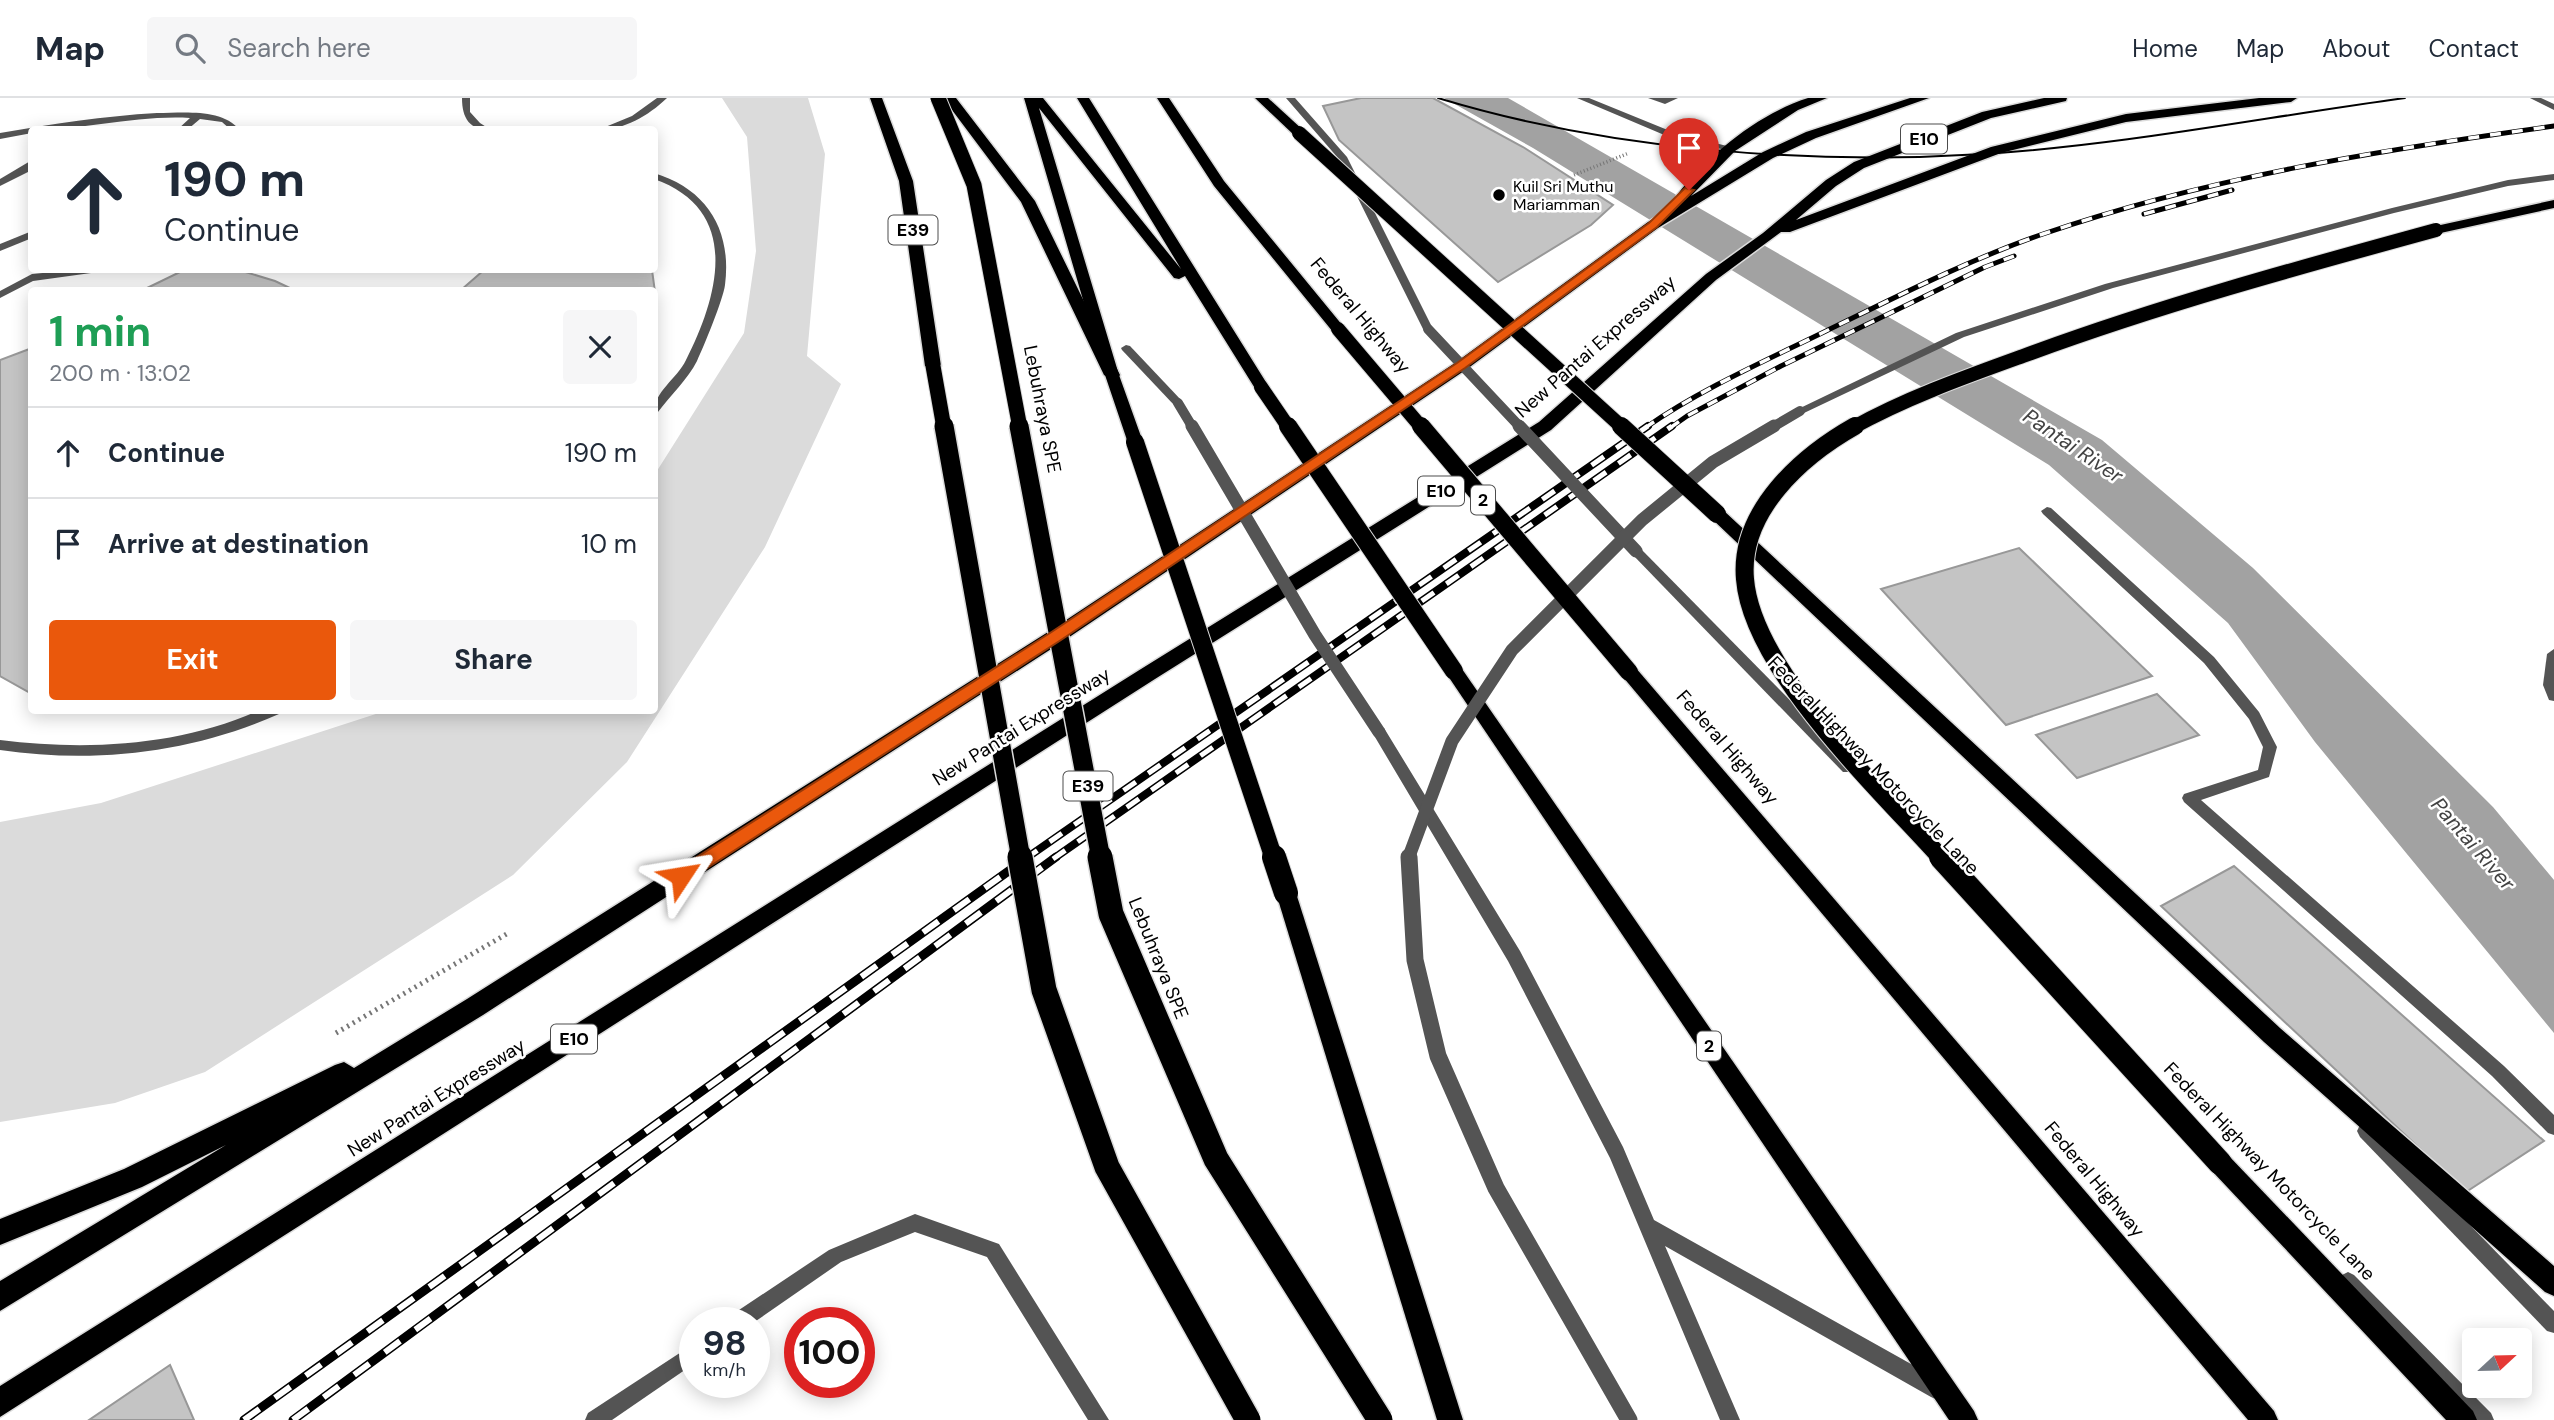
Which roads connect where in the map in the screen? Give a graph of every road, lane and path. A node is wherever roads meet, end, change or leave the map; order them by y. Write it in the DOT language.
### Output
graph roads {
  1 [pos="466,98"];
  2 [pos="663,98"];
  3 [pos="876,98"];
  4 [pos="939,98"];
  5 [pos="948,98"];
  6 [pos="1030,98"];
  7 [pos="1037,98"];
  8 [pos="1083,98"];
  9 [pos="1163,98"];
  10 [pos="1261,98"];
  11 [pos="1290,98"];
  12 [pos="1581,98"];
  13 [pos="1652,98"];
  14 [pos="1674,98"];
  15 [pos="1821,98"];
  16 [pos="1923,98"];
  17 [pos="2061,98"];
  18 [pos="2291,98"];
  19 [pos="2534,98"];
  20 [pos="2554,107"];
  21 [pos="198,116"];
  22 [pos="72,126"];
  23 [pos="186,126"];
  24 [pos="232,126"];
  25 [pos="479,126"];
  26 [pos="613,126"];
  27 [pos="28,131"];
  28 [pos="0,136"];
  29 [pos="1727,153"];
  30 [pos="1622,156"];
  31 [pos="28,168"];
  32 [pos="1574,175"];
  33 [pos="658,177"];
  34 [pos="2554,177"];
  35 [pos="0,183"];
  36 [pos="2554,204"];
  37 [pos="1654,224"];
  38 [pos="28,236"];
  39 [pos="1768,236"];
  40 [pos="0,248"];
  41 [pos="41,273"];
  42 [pos="70,273"];
  43 [pos="29,279"];
  44 [pos="0,295"];
  45 [pos="1230,339"];
  46 [pos="1126,348"];
  47 [pos="1112,375"];
  48 [pos="658,405"];
  49 [pos="1135,443"];
  50 [pos="2047,511"];
  51 [pos="2554,654"];
  52 [pos="2554,696"];
  53 [pos="266,714"];
  54 [pos="0,745"];
  55 [pos="512,931"];
  56 [pos="475,1007"];
  57 [pos="2272,1035"];
  58 [pos="324,1040"];
  59 [pos="2554,1127"];
  60 [pos="1648,1226"];
  61 [pos="0,1233"];
  62 [pos="2554,1283"];
  63 [pos="0,1297"];
  64 [pos="760,1307"];
  65 [pos="2554,1324"];
  66 [pos="679,1363"];
  67 [pos="1946,1394"];
  68 [pos="0,1403"];
  69 [pos="2264,1418"];
  70 [pos="594,1420"];
  71 [pos="1099,1420"];
  72 [pos="1248,1420"];
  73 [pos="1380,1420"];
  74 [pos="1450,1420"];
  75 [pos="1629,1420"];
  76 [pos="1730,1420"];
  77 [pos="1965,1420"];
  78 [pos="2464,1420"];
  79 [pos="2484,1420"];
  1 -- 25 [label="street"];
  2 -- 26 [label="street"];
  3 -- 72 [label="highway, E39, bridge"];
  4 -- 73 [label="highway, Lebuhraya SPE / E39, bridge"];
  5 -- 47 [label="highway"];
  6 -- 47 [label="highway"];
  7 -- 45 [label="highway"];
  8 -- 45 [label="highway, 2"];
  9 -- 69 [label="highway, Federal Highway / 2, bridge"];
  10 -- 57 [label="highway, bridge"];
  11 -- 79 [label="street, Federal Highway Motorcycle Lane, bridge"];
  12 -- 29 [label="street"];
  13 -- 14 [label="street"];
  15 -- 29 [label="highway"];
  16 -- 37 [label="highway, E10"];
  17 -- 39 [label="highway, New Pantai Expressway / E10"];
  18 -- 39 [label="highway"];
  19 -- 20 [label="street"];
  21 -- 22 [label="street"];
  21 -- 23 [label="street"];
  21 -- 24 [label="street"];
  27 -- 28 [label="street"];
  29 -- 37 [label="highway"];
  30 -- 32 [label="path"];
  31 -- 35 [label="street"];
  33 -- 48 [label="street"];
  34 -- 75 [label="street, bridge"];
  36 -- 78 [label="highway, bridge"];
  37 -- 56 [label="highway, E10"];
  38 -- 40 [label="street"];
  39 -- 68 [label="highway, New Pantai Expressway / E10"];
  41 -- 43 [label="street"];
  42 -- 43 [label="street"];
  43 -- 44 [label="street"];
  45 -- 67 [label="highway, 2, bridge"];
  46 -- 60 [label="street, bridge"];
  47 -- 49 [label="highway"];
  49 -- 74 [label="highway, bridge"];
  50 -- 59 [label="street"];
  51 -- 52 [label="street"];
  53 -- 54 [label="street"];
  55 -- 58 [label="path"];
  56 -- 61 [label="highway"];
  56 -- 63 [label="highway, E10"];
  57 -- 62 [label="highway"];
  57 -- 65 [label="street"];
  60 -- 67 [label="street"];
  60 -- 76 [label="street"];
  64 -- 71 [label="street"];
  66 -- 70 [label="street"];
  67 -- 77 [label="highway, 2"];
}
